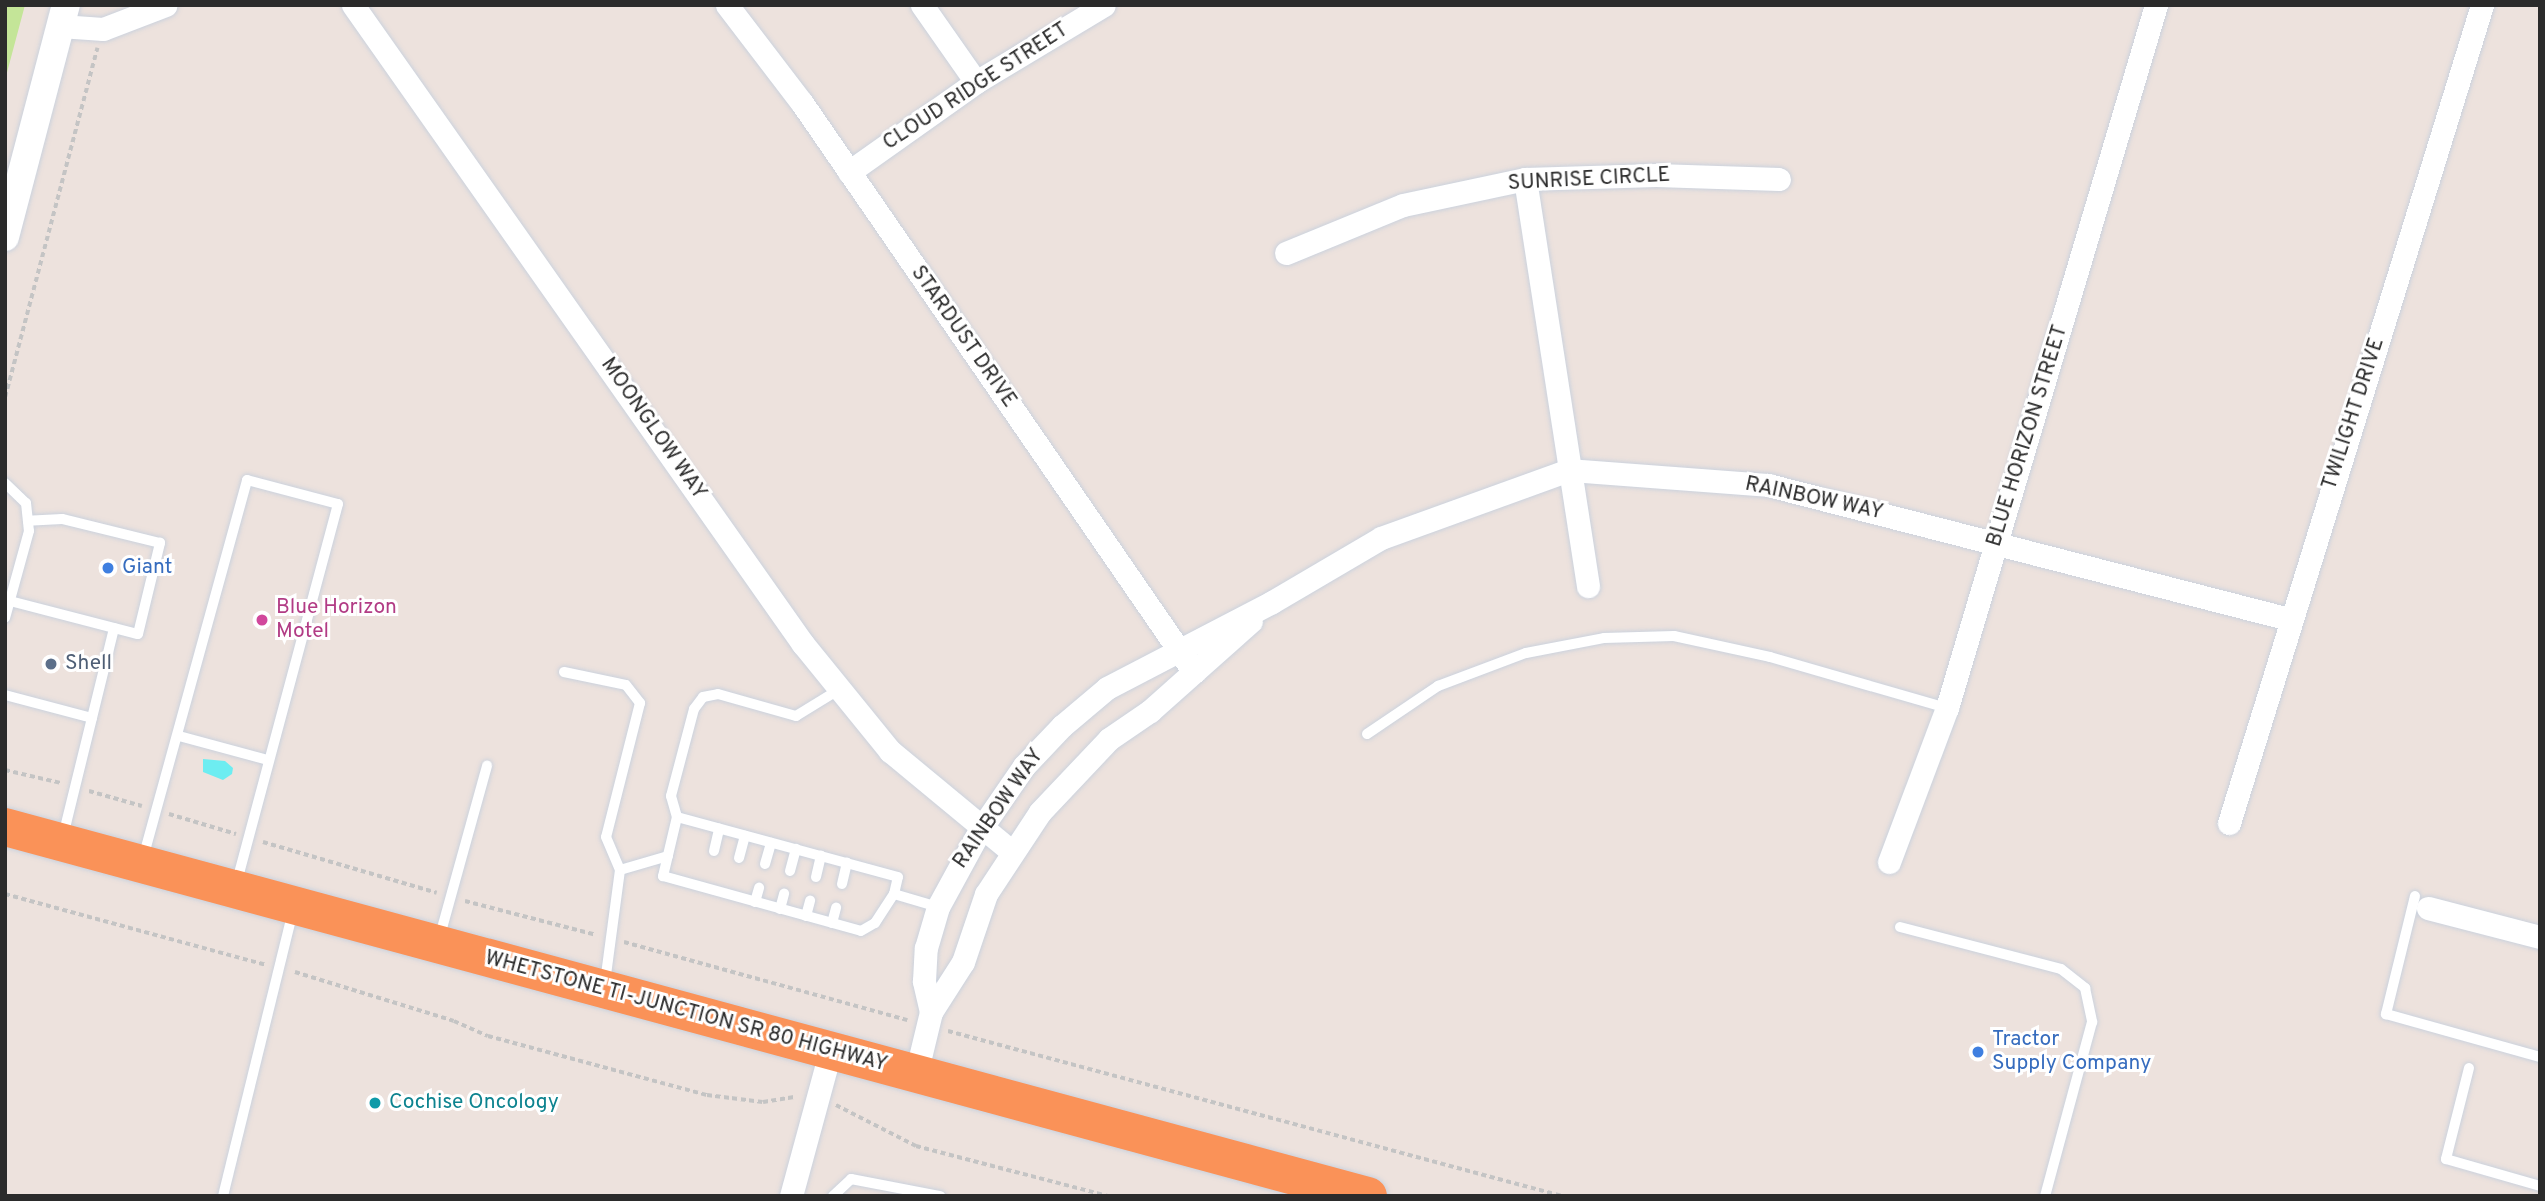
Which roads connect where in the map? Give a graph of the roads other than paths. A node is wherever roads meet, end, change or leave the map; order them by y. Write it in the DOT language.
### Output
graph roads {
  1 [pos="166,5"];
  2 [pos="353,5"];
  3 [pos="727,5"];
  4 [pos="922,5"];
  5 [pos="1104,5"];
  6 [pos="2156,5"];
  7 [pos="2482,5"];
  8 [pos="63,16"];
  9 [pos="976,82"];
  10 [pos="849,172"];
  11 [pos="1525,179"];
  12 [pos="1779,179"];
  13 [pos="5,237"];
  14 [pos="1286,253"];
  15 [pos="1569,470"];
  16 [pos="5,483"];
  17 [pos="28,521"];
  18 [pos="1997,540"];
  19 [pos="1588,586"];
  20 [pos="10,601"];
  21 [pos="1272,603"];
  22 [pos="5,618"];
  23 [pos="2289,619"];
  24 [pos="114,628"];
  25 [pos="1178,649"];
  26 [pos="565,672"];
  27 [pos="1194,672"];
  28 [pos="840,689"];
  29 [pos="5,695"];
  30 [pos="1947,708"];
  31 [pos="92,718"];
  32 [pos="1367,734"];
  33 [pos="178,736"];
  34 [pos="268,760"];
  35 [pos="487,766"];
  36 [pos="677,817"];
  37 [pos="2229,823"];
  38 [pos="5,827"];
  39 [pos="719,829"];
  40 [pos="980,830"];
  41 [pos="745,836"];
  42 [pos="61,842"];
  43 [pos="771,843"];
  44 [pos="796,849"];
  45 [pos="713,851"];
  46 [pos="1012,851"];
  47 [pos="668,856"];
  48 [pos="821,856"];
  49 [pos="740,858"];
  50 [pos="1889,862"];
  51 [pos="847,863"];
  52 [pos="141,864"];
  53 [pos="765,864"];
  54 [pos="620,870"];
  55 [pos="790,871"];
  56 [pos="707,874"];
  57 [pos="816,877"];
  58 [pos="733,881"];
  59 [pos="842,884"];
  60 [pos="704,887"];
  61 [pos="759,888"];
  62 [pos="235,890"];
  63 [pos="784,894"];
  64 [pos="894,894"];
  65 [pos="730,895"];
  66 [pos="810,901"];
  67 [pos="755,902"];
  68 [pos="2421,902"];
  69 [pos="295,906"];
  70 [pos="938,906"];
  71 [pos="836,908"];
  72 [pos="780,909"];
  73 [pos="806,916"];
  74 [pos="832,923"];
  75 [pos="1900,927"];
  76 [pos="2540,937"];
  77 [pos="438,946"];
  78 [pos="604,991"];
  79 [pos="930,1019"];
  80 [pos="830,1052"];
  81 [pos="2540,1057"];
  82 [pos="2469,1068"];
  83 [pos="916,1074"];
  84 [pos="2540,1186"];
  85 [pos="224,1195"];
  86 [pos="791,1196"];
  87 [pos="833,1196"];
  88 [pos="940,1196"];
  89 [pos="1368,1196"];
  90 [pos="2045,1196"];
  1 -- 8 [label="street"];
  2 -- 28 [label="street, MOONGLOW WAY"];
  3 -- 10 [label="street, STARDUST DRIVE"];
  4 -- 9 [label="street"];
  5 -- 9 [label="street, CLOUD RIDGE STREET"];
  6 -- 18 [label="street, BLUE HORIZON STREET"];
  7 -- 23 [label="street, TWILIGHT DRIVE"];
  8 -- 13 [label="street"];
  9 -- 10 [label="street, CLOUD RIDGE STREET"];
  10 -- 25 [label="street, STARDUST DRIVE"];
  11 -- 12 [label="street, SUNRISE CIRCLE"];
  11 -- 14 [label="street, SUNRISE CIRCLE"];
  11 -- 15 [label="street"];
  15 -- 18 [label="street, RAINBOW WAY"];
  15 -- 19 [label="street"];
  15 -- 21 [label="street, RAINBOW WAY"];
  16 -- 17 [label="lane"];
  17 -- 20 [label="lane"];
  17 -- 24 [label="lane"];
  18 -- 23 [label="street, RAINBOW WAY"];
  18 -- 30 [label="street, BLUE HORIZON STREET"];
  20 -- 22 [label="lane"];
  20 -- 24 [label="lane"];
  21 -- 25 [label="street, RAINBOW WAY"];
  21 -- 27 [label="street, RAINBOW WAY"];
  23 -- 37 [label="street, TWILIGHT DRIVE"];
  24 -- 31 [label="lane"];
  25 -- 27 [label="street, STARDUST DRIVE"];
  25 -- 40 [label="street, RAINBOW WAY"];
  26 -- 54 [label="lane"];
  27 -- 46 [label="street, RAINBOW WAY"];
  28 -- 36 [label="lane"];
  28 -- 40 [label="street, MOONGLOW WAY"];
  29 -- 31 [label="lane"];
  30 -- 32 [label="lane"];
  30 -- 50 [label="street, BLUE HORIZON STREET"];
  31 -- 42 [label="lane"];
  33 -- 34 [label="lane"];
  33 -- 34 [label="lane"];
  33 -- 52 [label="lane"];
  34 -- 62 [label="lane"];
  35 -- 77 [label="lane"];
  36 -- 39 [label="lane"];
  36 -- 47 [label="lane"];
  38 -- 42 [label="highway, WHETSTONE TI-JUNCTION SR 80 HIGHWAY"];
  39 -- 41 [label="lane"];
  39 -- 45 [label="lane"];
  40 -- 46 [label="street, MOONGLOW WAY"];
  40 -- 70 [label="street, RAINBOW WAY"];
  41 -- 43 [label="lane"];
  41 -- 49 [label="lane"];
  42 -- 52 [label="highway, WHETSTONE TI-JUNCTION SR 80 HIGHWAY"];
  43 -- 44 [label="lane"];
  43 -- 53 [label="lane"];
  44 -- 48 [label="lane"];
  44 -- 55 [label="lane"];
  46 -- 79 [label="street, RAINBOW WAY"];
  47 -- 54 [label="lane"];
  47 -- 60 [label="lane"];
  48 -- 51 [label="lane"];
  48 -- 57 [label="lane"];
  51 -- 59 [label="lane"];
  51 -- 64 [label="lane"];
  52 -- 62 [label="highway, WHETSTONE TI-JUNCTION SR 80 HIGHWAY"];
  54 -- 78 [label="lane"];
  56 -- 60 [label="lane"];
  58 -- 65 [label="lane"];
  60 -- 65 [label="lane"];
  61 -- 67 [label="lane"];
  62 -- 69 [label="highway, WHETSTONE TI-JUNCTION SR 80 HIGHWAY"];
  63 -- 72 [label="lane"];
  64 -- 70 [label="lane"];
  64 -- 74 [label="lane"];
  65 -- 67 [label="lane"];
  66 -- 73 [label="lane"];
  67 -- 72 [label="lane"];
  68 -- 76 [label="street"];
  68 -- 81 [label="lane"];
  69 -- 77 [label="highway, WHETSTONE TI-JUNCTION SR 80 HIGHWAY"];
  69 -- 85 [label="lane"];
  70 -- 79 [label="street, RAINBOW WAY"];
  71 -- 74 [label="lane"];
  72 -- 73 [label="lane"];
  73 -- 74 [label="lane"];
  75 -- 90 [label="lane"];
  77 -- 78 [label="highway, WHETSTONE TI-JUNCTION SR 80 HIGHWAY"];
  78 -- 80 [label="highway, WHETSTONE TI-JUNCTION SR 80 HIGHWAY"];
  79 -- 83 [label="street, RAINBOW WAY"];
  80 -- 83 [label="highway, WHETSTONE TI-JUNCTION SR 80 HIGHWAY"];
  80 -- 86 [label="street"];
  82 -- 84 [label="lane"];
  83 -- 89 [label="highway, WHETSTONE TI-JUNCTION SR 80 HIGHWAY"];
  87 -- 88 [label="lane"];
}
